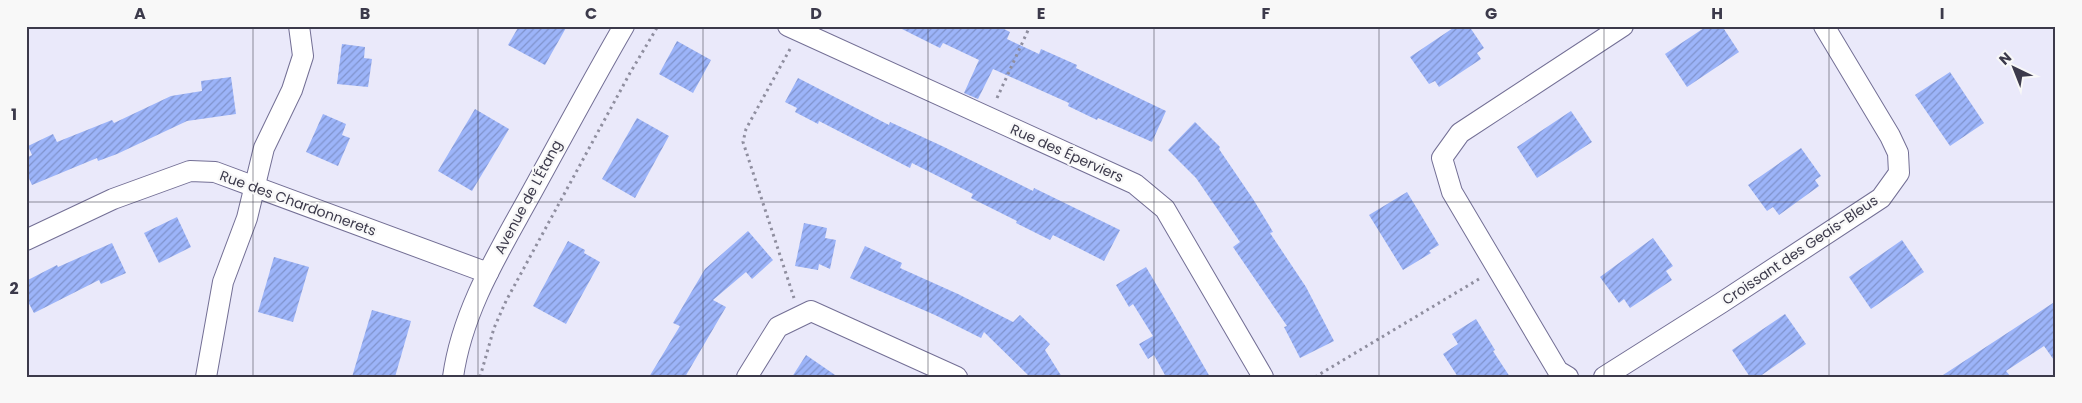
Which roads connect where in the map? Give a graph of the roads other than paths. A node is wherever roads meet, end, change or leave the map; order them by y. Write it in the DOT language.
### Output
graph roads {
  1 [pos="299,26"];
  2 [pos="624,26"];
  3 [pos="1623,26"];
  4 [pos="1824,26"];
  5 [pos="794,29"];
  6 [pos="254,185"];
  7 [pos="26,240"];
  8 [pos="488,273"];
  9 [pos="206,377"];
  10 [pos="453,377"];
  11 [pos="747,377"];
  12 [pos="957,377"];
  13 [pos="1263,377"];
  14 [pos="1568,377"];
  15 [pos="1604,377"];
  1 -- 6 [label="street"];
  2 -- 8 [label="street, Avenue de L'Étang"];
  3 -- 14 [label="street"];
  4 -- 15 [label="street, Croissant des Geais-Bleus"];
  5 -- 13 [label="street, Rue des Éperviers"];
  6 -- 7 [label="street, Rue des Chardonnerets"];
  6 -- 8 [label="street, Rue des Chardonnerets"];
  6 -- 9 [label="street"];
  8 -- 10 [label="street, Avenue de L'Étang"];
  11 -- 12 [label="street"];
}
